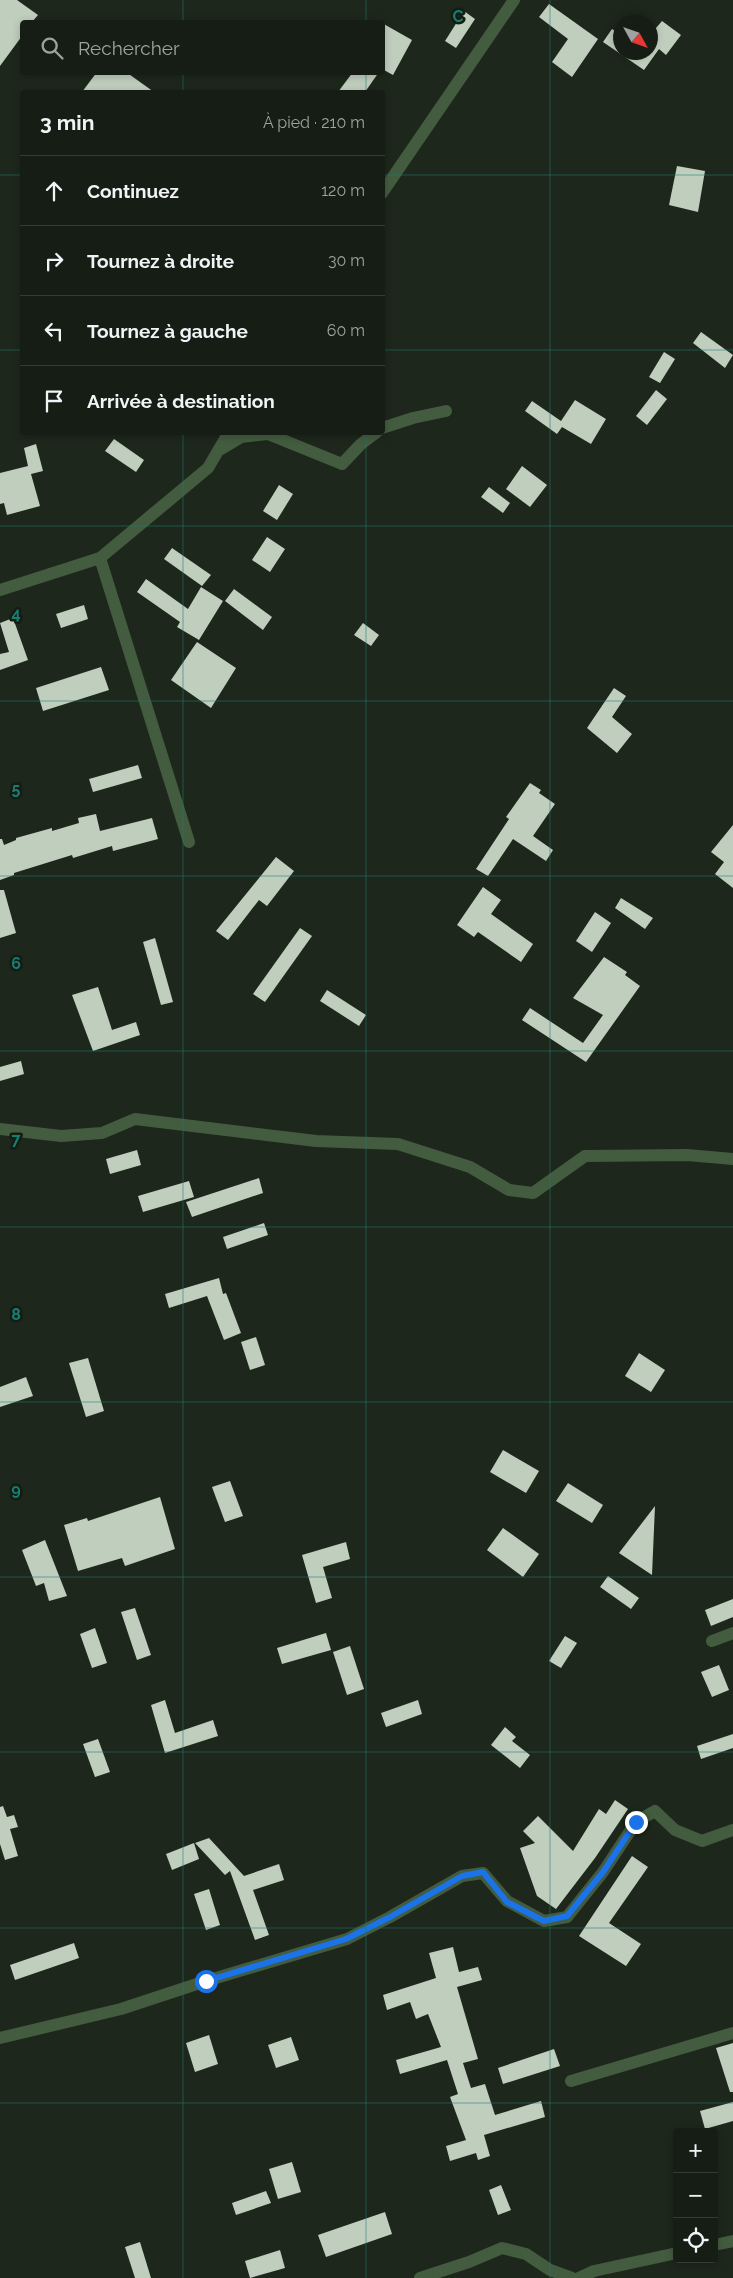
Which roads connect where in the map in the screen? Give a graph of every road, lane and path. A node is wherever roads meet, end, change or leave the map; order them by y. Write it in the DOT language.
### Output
graph roads {
  1 [pos="514,0"];
  2 [pos="385,189"];
  3 [pos="446,411"];
  4 [pos="385,427"];
  5 [pos="227,435"];
  6 [pos="259,435"];
  7 [pos="270,435"];
  8 [pos="373,435"];
  9 [pos="219,450"];
  10 [pos="100,558"];
  11 [pos="0,590"];
  12 [pos="189,842"];
  13 [pos="0,1129"];
  14 [pos="733,1159"];
  15 [pos="733,1633"];
  16 [pos="712,1641"];
  17 [pos="733,1830"];
  18 [pos="733,2033"];
  19 [pos="0,2038"];
  20 [pos="570,2081"];
  21 [pos="733,2241"];
  22 [pos="718,2244"];
  23 [pos="673,2254"];
  24 [pos="420,2278"];
  25 [pos="572,2278"];
  26 [pos="579,2278"];
  1 -- 2 [label="street"];
  3 -- 4 [label="street"];
  5 -- 9 [label="street"];
  6 -- 9 [label="street"];
  7 -- 8 [label="street"];
  9 -- 10 [label="street"];
  10 -- 11 [label="street"];
  10 -- 12 [label="street"];
  13 -- 14 [label="street"];
  15 -- 16 [label="street"];
  17 -- 19 [label="street"];
  18 -- 20 [label="street"];
  21 -- 22 [label="street"];
  23 -- 26 [label="street"];
  24 -- 25 [label="street"];
}
